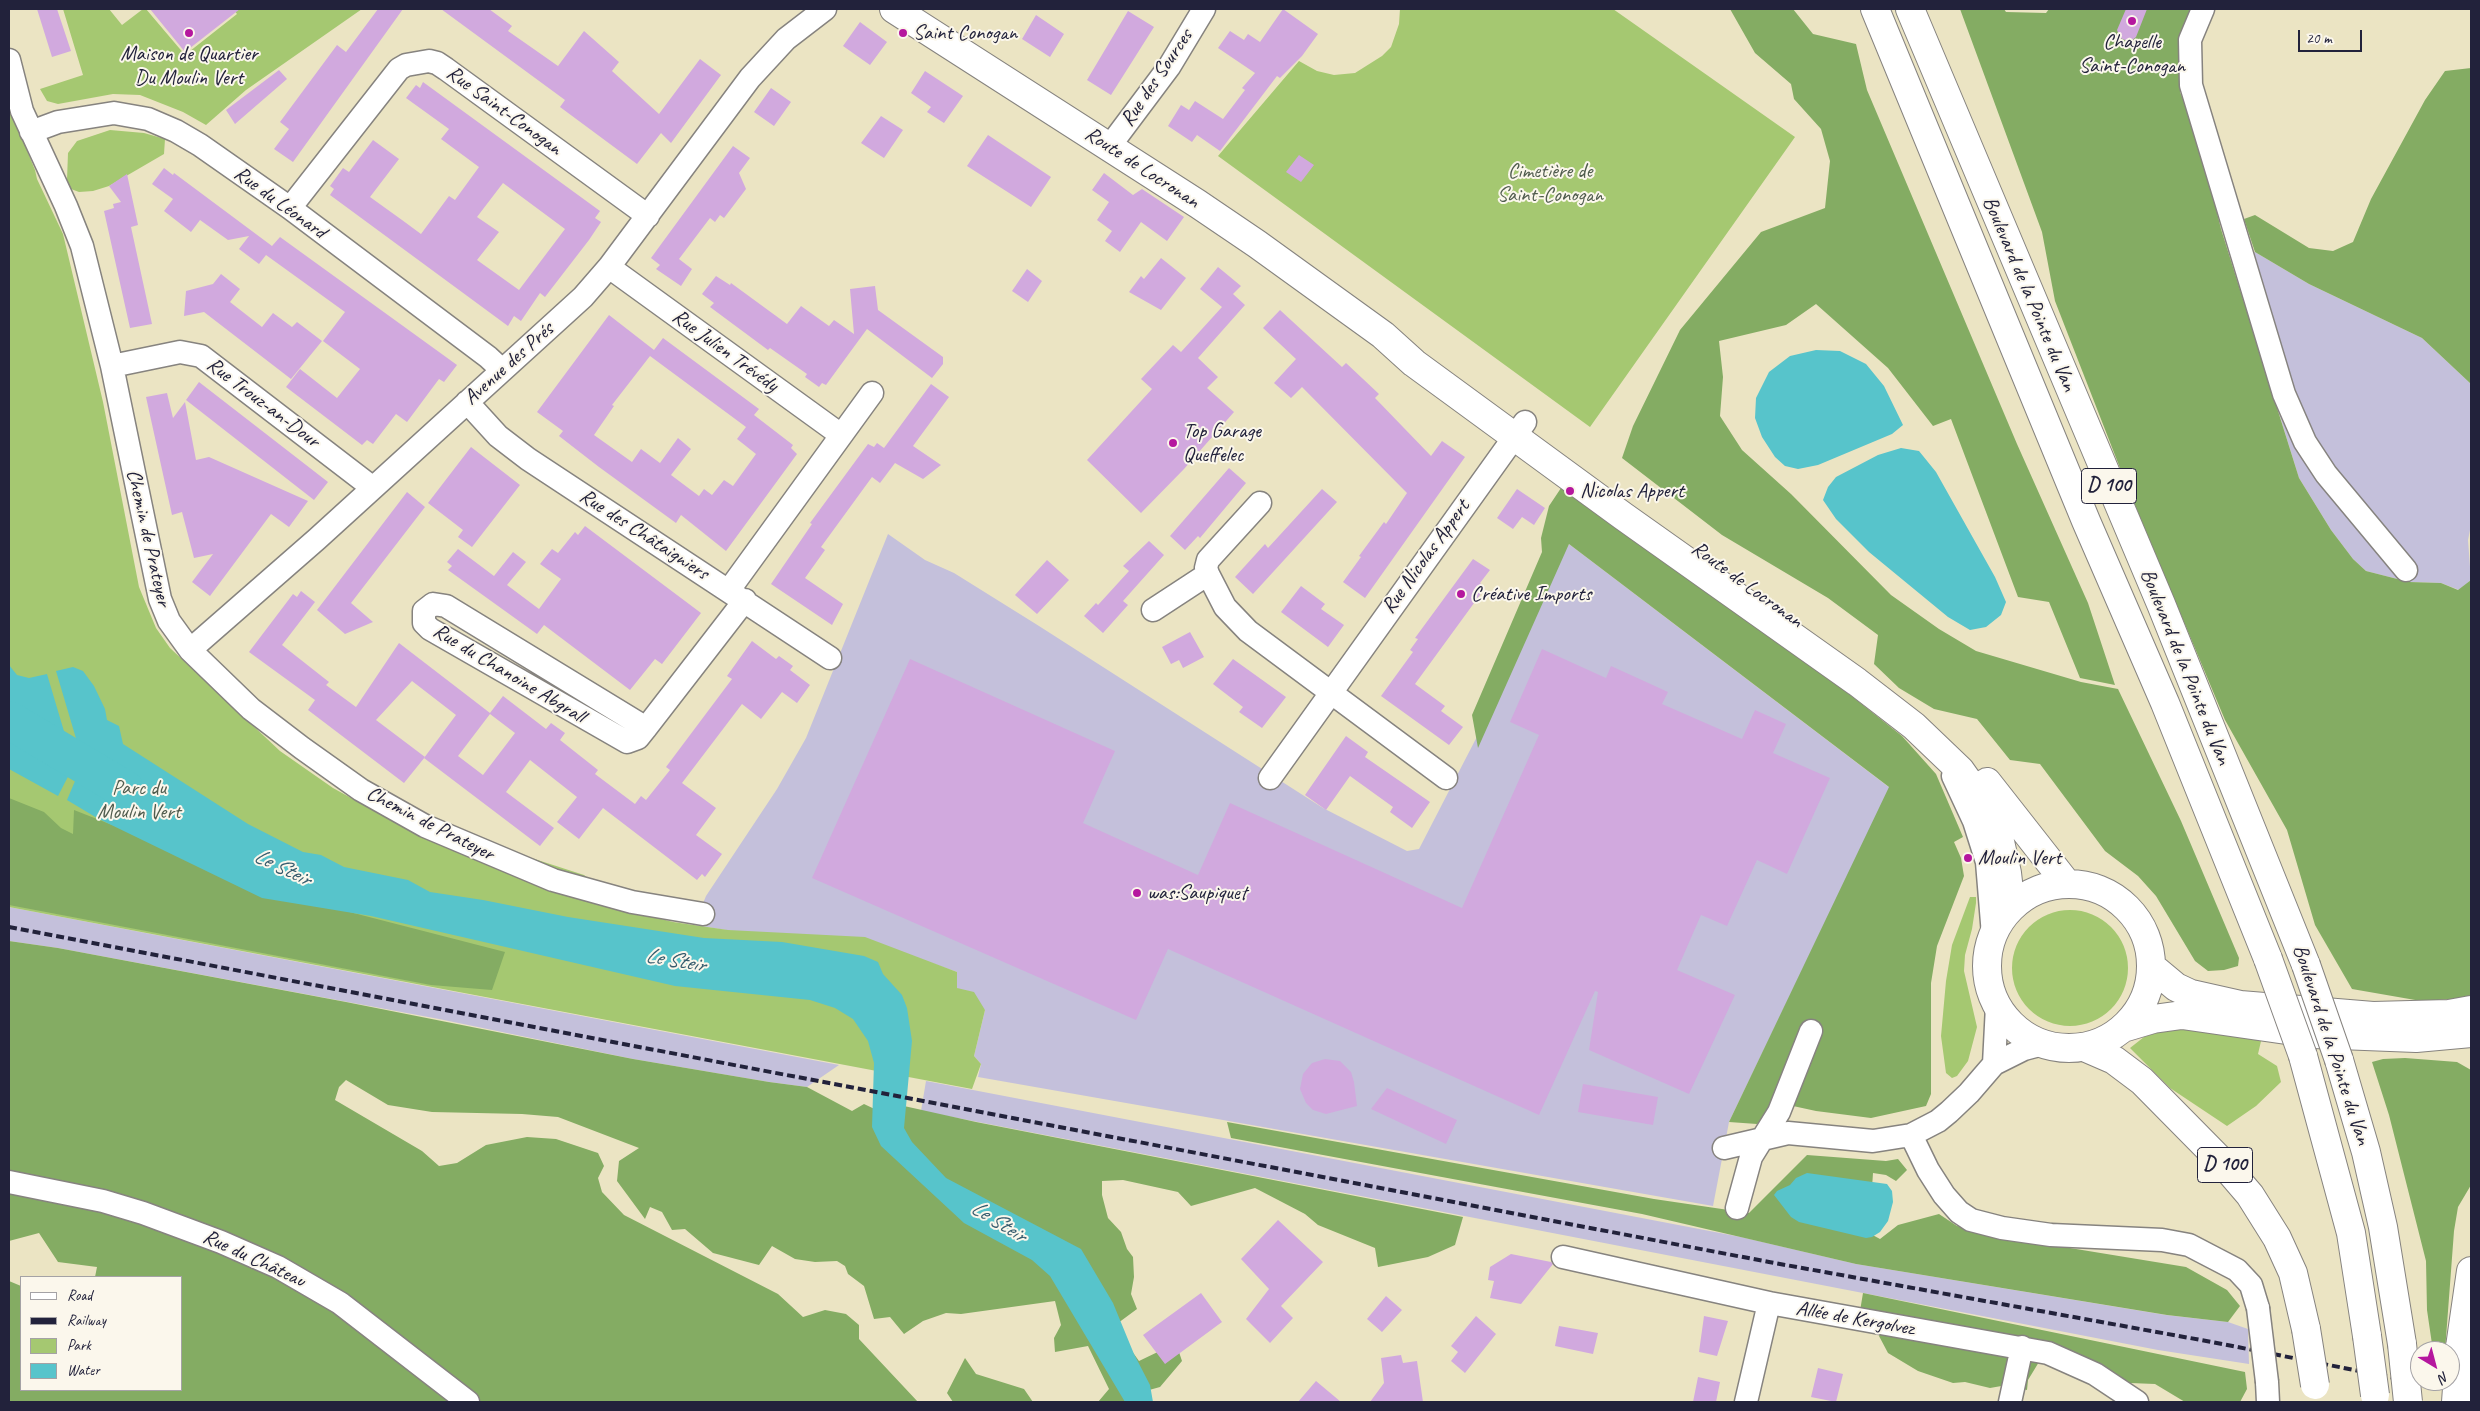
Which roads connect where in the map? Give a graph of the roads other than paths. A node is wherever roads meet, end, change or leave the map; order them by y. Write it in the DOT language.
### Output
graph roads {
  1 [pos="805,9"];
  2 [pos="825,9"];
  3 [pos="894,9"];
  4 [pos="1204,9"];
  5 [pos="1875,9"];
  6 [pos="1910,9"];
  7 [pos="2203,9"];
  8 [pos="786,40"];
  9 [pos="9,60"];
  10 [pos="31,132"];
  11 [pos="1109,147"];
  12 [pos="290,208"];
  13 [pos="648,216"];
  14 [pos="609,267"];
  15 [pos="112,366"];
  16 [pos="502,370"];
  17 [pos="872,393"];
  18 [pos="467,402"];
  19 [pos="1520,429"];
  20 [pos="841,435"];
  21 [pos="373,488"];
  22 [pos="1260,504"];
  23 [pos="2406,570"];
  24 [pos="1208,574"];
  25 [pos="737,595"];
  26 [pos="1153,610"];
  27 [pos="190,650"];
  28 [pos="830,658"];
  29 [pos="1329,693"];
  30 [pos="646,728"];
  31 [pos="1932,741"];
  32 [pos="1270,778"];
  33 [pos="1446,778"];
  34 [pos="2068,884"];
  35 [pos="2011,908"];
  36 [pos="703,914"];
  37 [pos="1993,935"];
  38 [pos="2152,967"];
  39 [pos="1997,1006"];
  40 [pos="2471,1010"];
  41 [pos="2123,1028"];
  42 [pos="1811,1031"];
  43 [pos="2471,1034"];
  44 [pos="2043,1044"];
  45 [pos="2084,1046"];
  46 [pos="1994,1064"];
  47 [pos="1911,1135"];
  48 [pos="1764,1137"];
  49 [pos="1724,1148"];
  50 [pos="9,1182"];
  51 [pos="1737,1208"];
  52 [pos="1563,1257"];
  53 [pos="2471,1271"];
  54 [pos="1769,1304"];
  55 [pos="2022,1347"];
  56 [pos="2267,1392"];
  57 [pos="2316,1394"];
  58 [pos="2375,1399"];
  59 [pos="468,1402"];
  60 [pos="1746,1402"];
  61 [pos="2010,1402"];
  62 [pos="2137,1402"];
  63 [pos="2408,1402"];
  64 [pos="2456,1402"];
  1 -- 8 [label="street, Avenue des Prés"];
  2 -- 8 [label="street, Avenue des Prés"];
  3 -- 11 [label="main road, Route de Locronan"];
  4 -- 11 [label="street, Rue des Sources"];
  5 -- 58 [label="main road, Boulevard de la Pointe du Van / D 100, bridge"];
  6 -- 63 [label="main road, Boulevard de la Pointe du Van / D 100, bridge"];
  7 -- 23 [label="street"];
  8 -- 13 [label="street, Avenue des Prés"];
  9 -- 10 [label="street, Chemin de Prateyer"];
  10 -- 12 [label="street, Rue du Léonard"];
  10 -- 15 [label="street, Chemin de Prateyer"];
  11 -- 19 [label="main road, Route de Locronan"];
  12 -- 13 [label="street, Rue Saint-Conogan"];
  12 -- 16 [label="street, Rue du Léonard"];
  13 -- 14 [label="street, Avenue des Prés"];
  14 -- 16 [label="street, Avenue des Prés"];
  14 -- 20 [label="street, Rue Julien Trévédy"];
  15 -- 21 [label="street, Rue Trouz-an-Dour"];
  15 -- 27 [label="street, Chemin de Prateyer"];
  16 -- 18 [label="street, Avenue des Prés"];
  17 -- 20 [label="street"];
  18 -- 21 [label="street, Avenue des Prés"];
  18 -- 25 [label="street, Rue des Châtaigniers"];
  19 -- 29 [label="street, Rue Nicolas Appert"];
  19 -- 31 [label="main road, Route de Locronan"];
  19 -- 34 [label="main road, Route de Locronan"];
  20 -- 25 [label="street"];
  21 -- 27 [label="street, Avenue des Prés"];
  22 -- 24 [label="street"];
  24 -- 26 [label="street"];
  24 -- 29 [label="street"];
  25 -- 28 [label="street, Rue des Châtaigniers"];
  25 -- 30 [label="street, Rue du Chanoine Abgrall"];
  27 -- 36 [label="street, Chemin de Prateyer"];
  29 -- 32 [label="street, Rue Nicolas Appert"];
  29 -- 33 [label="street"];
  30 -- 30 [label="street, Rue du Chanoine Abgrall"];
  31 -- 35 [label="main road, Route de Locronan"];
  31 -- 37 [label="street, Route de Locronan"];
  34 -- 35 [label="main road"];
  34 -- 38 [label="main road"];
  35 -- 37 [label="main road"];
  37 -- 39 [label="main road"];
  38 -- 40 [label="main road"];
  38 -- 41 [label="main road"];
  39 -- 44 [label="main road"];
  39 -- 46 [label="street"];
  41 -- 43 [label="main road"];
  41 -- 45 [label="main road"];
  42 -- 48 [label="street"];
  44 -- 45 [label="main road"];
  44 -- 46 [label="street"];
  45 -- 57 [label="main road, D 100, bridge"];
  46 -- 47 [label="street"];
  47 -- 48 [label="street"];
  47 -- 56 [label="street, bridge"];
  48 -- 49 [label="street"];
  48 -- 51 [label="street"];
  50 -- 59 [label="street, Rue du Château"];
  52 -- 54 [label="street, Allée de Kergolvez"];
  53 -- 64 [label="main road, bridge"];
  54 -- 55 [label="street, Allée de Kergolvez"];
  54 -- 60 [label="street"];
  55 -- 61 [label="street"];
  55 -- 62 [label="street, Allée de Kergolvez"];
}
